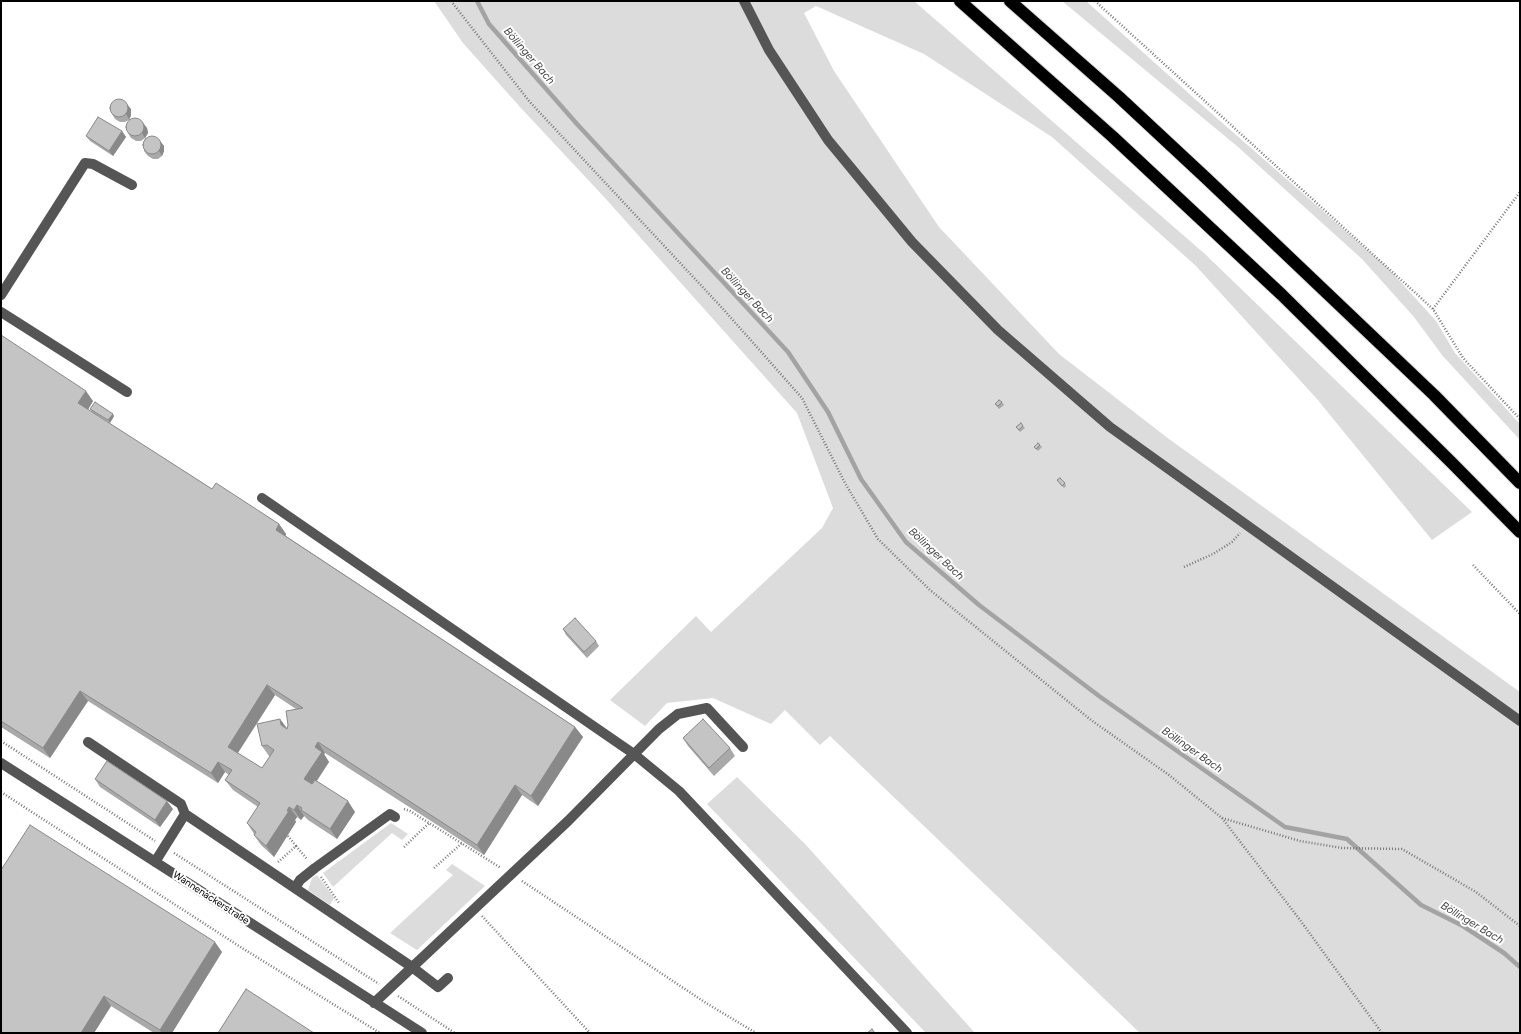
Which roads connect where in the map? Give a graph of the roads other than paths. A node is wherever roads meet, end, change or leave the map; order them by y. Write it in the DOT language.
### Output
graph roads {
  1 [pos="744,1"];
  2 [pos="960,1"];
  3 [pos="1010,1"];
  4 [pos="132,185"];
  5 [pos="1,295"];
  6 [pos="1,312"];
  7 [pos="127,392"];
  8 [pos="1520,484"];
  9 [pos="262,498"];
  10 [pos="1520,532"];
  11 [pos="1520,721"];
  12 [pos="88,742"];
  13 [pos="743,747"];
  14 [pos="634,754"];
  15 [pos="1,762"];
  16 [pos="185,814"];
  17 [pos="395,816"];
  18 [pos="155,862"];
  19 [pos="295,888"];
  20 [pos="412,967"];
  21 [pos="448,978"];
  22 [pos="374,1003"];
  23 [pos="422,1033"];
  24 [pos="907,1033"];
  1 -- 11 [label="street"];
  2 -- 10 [label="highway"];
  3 -- 8 [label="highway"];
  4 -- 5 [label="street"];
  6 -- 7 [label="street"];
  9 -- 14 [label="street"];
  12 -- 16 [label="street"];
  13 -- 14 [label="street"];
  14 -- 20 [label="street"];
  14 -- 24 [label="street"];
  15 -- 18 [label="street, Wannenäckerstraße"];
  16 -- 18 [label="street"];
  16 -- 19 [label="street"];
  17 -- 19 [label="street"];
  18 -- 22 [label="street, Wannenäckerstraße"];
  19 -- 20 [label="street"];
  20 -- 21 [label="street"];
  20 -- 22 [label="street"];
  22 -- 23 [label="street, Wannenäckerstraße"];
}
